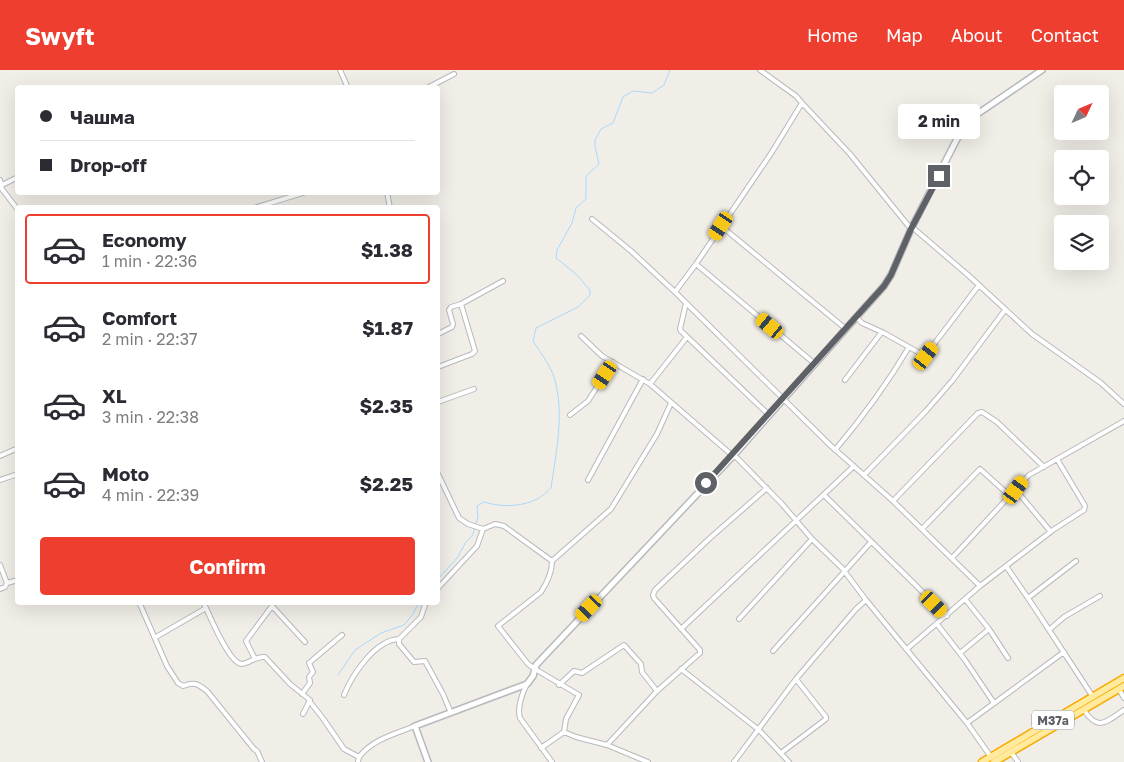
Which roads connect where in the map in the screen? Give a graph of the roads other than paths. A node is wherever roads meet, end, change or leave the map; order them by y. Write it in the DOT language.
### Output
graph roads {
  1 [pos="340,70"];
  2 [pos="760,70"];
  3 [pos="1041,70"];
  4 [pos="454,74"];
  5 [pos="347,85"];
  6 [pos="433,85"];
  7 [pos="802,103"];
  8 [pos="15,179"];
  9 [pos="1,186"];
  10 [pos="296,195"];
  11 [pos="264,205"];
  12 [pos="15,206"];
  13 [pos="592,218"];
  14 [pos="721,226"];
  15 [pos="911,228"];
  16 [pos="696,264"];
  17 [pos="503,281"];
  18 [pos="979,285"];
  19 [pos="675,292"];
  20 [pos="686,303"];
  21 [pos="461,304"];
  22 [pos="1005,310"];
  23 [pos="856,317"];
  24 [pos="846,329"];
  25 [pos="440,333"];
  26 [pos="881,333"];
  27 [pos="582,336"];
  28 [pos="686,337"];
  29 [pos="909,347"];
  30 [pos="613,362"];
  31 [pos="814,364"];
  32 [pos="440,365"];
  33 [pos="643,379"];
  34 [pos="845,380"];
  35 [pos="650,384"];
  36 [pos="474,389"];
  37 [pos="783,398"];
  38 [pos="440,401"];
  39 [pos="671,403"];
  40 [pos="1124,404"];
  41 [pos="769,414"];
  42 [pos="570,415"];
  43 [pos="1124,421"];
  44 [pos="15,449"];
  45 [pos="835,450"];
  46 [pos="0,456"];
  47 [pos="733,456"];
  48 [pos="1057,459"];
  49 [pos="854,466"];
  50 [pos="1044,467"];
  51 [pos="15,475"];
  52 [pos="864,475"];
  53 [pos="440,478"];
  54 [pos="0,480"];
  55 [pos="588,480"];
  56 [pos="766,488"];
  57 [pos="1016,490"];
  58 [pos="824,495"];
  59 [pos="1010,496"];
  60 [pos="893,501"];
  61 [pos="796,521"];
  62 [pos="483,528"];
  63 [pos="922,529"];
  64 [pos="1050,532"];
  65 [pos="812,539"];
  66 [pos="871,542"];
  67 [pos="952,558"];
  68 [pos="1076,560"];
  69 [pos="552,561"];
  70 [pos="0,565"];
  71 [pos="1006,566"];
  72 [pos="845,571"];
  73 [pos="15,581"];
  74 [pos="7,583"];
  75 [pos="440,586"];
  76 [pos="980,586"];
  77 [pos="0,589"];
  78 [pos="1100,596"];
  79 [pos="1028,598"];
  80 [pos="965,599"];
  81 [pos="866,600"];
  82 [pos="140,605"];
  83 [pos="204,605"];
  84 [pos="270,605"];
  85 [pos="272,605"];
  86 [pos="425,605"];
  87 [pos="206,608"];
  88 [pos="947,616"];
  89 [pos="739,619"];
  90 [pos="937,624"];
  91 [pos="681,629"];
  92 [pos="989,629"];
  93 [pos="1049,630"];
  94 [pos="342,635"];
  95 [pos="156,637"];
  96 [pos="399,639"];
  97 [pos="305,642"];
  98 [pos="907,649"];
  99 [pos="773,651"];
  100 [pos="1064,652"];
  101 [pos="960,653"];
  102 [pos="1008,658"];
  103 [pos="254,659"];
  104 [pos="680,669"];
  105 [pos="535,670"];
  106 [pos="1124,678"];
  107 [pos="796,679"];
  108 [pos="527,684"];
  109 [pos="560,685"];
  110 [pos="1121,687"];
  111 [pos="657,691"];
  112 [pos="302,694"];
  113 [pos="344,695"];
  114 [pos="1093,697"];
  115 [pos="1124,698"];
  116 [pos="310,702"];
  117 [pos="994,703"];
  118 [pos="1084,710"];
  119 [pos="1124,710"];
  120 [pos="450,713"];
  121 [pos="303,714"];
  122 [pos="968,723"];
  123 [pos="415,726"];
  124 [pos="759,730"];
  125 [pos="564,732"];
  126 [pos="607,745"];
  127 [pos="541,748"];
  128 [pos="781,752"];
  129 [pos="1011,752"];
  130 [pos="359,757"];
  131 [pos="992,760"];
  132 [pos="262,762"];
  133 [pos="358,762"];
  134 [pos="428,762"];
  135 [pos="552,762"];
  136 [pos="648,762"];
  137 [pos="734,762"];
  138 [pos="789,762"];
  139 [pos="982,762"];
  140 [pos="1018,762"];
  1 -- 5 [label="street"];
  2 -- 7 [label="street"];
  3 -- 15 [label="street"];
  4 -- 6 [label="street"];
  7 -- 14 [label="street"];
  7 -- 15 [label="street"];
  8 -- 9 [label="street"];
  9 -- 12 [label="street"];
  10 -- 11 [label="street"];
  13 -- 19 [label="street"];
  14 -- 16 [label="street"];
  14 -- 24 [label="street"];
  15 -- 18 [label="street"];
  15 -- 23 [label="street"];
  16 -- 19 [label="street"];
  16 -- 31 [label="street"];
  17 -- 21 [label="street"];
  18 -- 22 [label="street"];
  18 -- 29 [label="street"];
  19 -- 20 [label="street"];
  20 -- 28 [label="street"];
  20 -- 37 [label="street"];
  21 -- 25 [label="street"];
  21 -- 32 [label="street"];
  22 -- 40 [label="street"];
  22 -- 52 [label="street"];
  23 -- 24 [label="street"];
  23 -- 26 [label="street"];
  24 -- 31 [label="street"];
  26 -- 29 [label="street"];
  26 -- 34 [label="street"];
  27 -- 30 [label="street"];
  28 -- 35 [label="street"];
  28 -- 41 [label="street"];
  29 -- 45 [label="street"];
  30 -- 33 [label="street"];
  30 -- 42 [label="street"];
  31 -- 37 [label="street"];
  33 -- 35 [label="street"];
  33 -- 55 [label="street"];
  35 -- 39 [label="street"];
  36 -- 38 [label="street"];
  37 -- 41 [label="street"];
  37 -- 45 [label="street"];
  39 -- 47 [label="street"];
  39 -- 69 [label="street"];
  41 -- 47 [label="street"];
  43 -- 48 [label="street"];
  44 -- 46 [label="street"];
  45 -- 49 [label="street"];
  47 -- 56 [label="street"];
  47 -- 105 [label="street"];
  48 -- 50 [label="street"];
  48 -- 64 [label="street"];
  49 -- 52 [label="street"];
  49 -- 58 [label="street"];
  50 -- 57 [label="street"];
  50 -- 60 [label="street"];
  51 -- 54 [label="street"];
  52 -- 60 [label="street"];
  53 -- 62 [label="street"];
  56 -- 61 [label="street"];
  56 -- 91 [label="street"];
  57 -- 59 [label="street"];
  57 -- 64 [label="street"];
  58 -- 61 [label="street"];
  58 -- 66 [label="street"];
  59 -- 63 [label="street"];
  59 -- 67 [label="street"];
  60 -- 63 [label="street"];
  61 -- 65 [label="street"];
  61 -- 91 [label="street"];
  62 -- 69 [label="street"];
  62 -- 75 [label="street"];
  63 -- 67 [label="street"];
  64 -- 71 [label="street"];
  65 -- 72 [label="street"];
  65 -- 89 [label="street"];
  66 -- 72 [label="street"];
  66 -- 88 [label="street"];
  67 -- 76 [label="street"];
  68 -- 79 [label="street"];
  69 -- 105 [label="street"];
  70 -- 74 [label="street"];
  71 -- 76 [label="street"];
  71 -- 79 [label="street"];
  72 -- 81 [label="street"];
  72 -- 99 [label="street"];
  73 -- 74 [label="street"];
  74 -- 77 [label="street"];
  76 -- 80 [label="street"];
  78 -- 93 [label="street"];
  79 -- 93 [label="street"];
  80 -- 88 [label="street"];
  80 -- 92 [label="street"];
  81 -- 98 [label="street"];
  81 -- 107 [label="street"];
  82 -- 95 [label="street"];
  83 -- 87 [label="street"];
  84 -- 103 [label="street"];
  85 -- 97 [label="street"];
  86 -- 96 [label="street"];
  87 -- 95 [label="street"];
  87 -- 103 [label="street"];
  88 -- 90 [label="street"];
  90 -- 98 [label="street"];
  90 -- 101 [label="street"];
  91 -- 104 [label="street"];
  92 -- 101 [label="street"];
  92 -- 102 [label="street"];
  93 -- 100 [label="street"];
  94 -- 112 [label="street"];
  95 -- 132 [label="street"];
  96 -- 113 [label="street"];
  96 -- 120 [label="street"];
  98 -- 122 [label="street"];
  100 -- 114 [label="street"];
  100 -- 117 [label="street"];
  101 -- 117 [label="street"];
  103 -- 112 [label="street"];
  104 -- 111 [label="street"];
  104 -- 124 [label="street"];
  105 -- 108 [label="street"];
  105 -- 109 [label="street"];
  106 -- 114 [label="highway, M37a"];
  107 -- 124 [label="street"];
  107 -- 128 [label="street"];
  108 -- 120 [label="street"];
  108 -- 127 [label="street"];
  109 -- 111 [label="street"];
  109 -- 125 [label="street"];
  110 -- 115 [label="street"];
  110 -- 118 [label="highway, M37a"];
  111 -- 126 [label="street"];
  112 -- 116 [label="street"];
  114 -- 131 [label="highway, M37a"];
  116 -- 121 [label="street"];
  116 -- 130 [label="street"];
  117 -- 122 [label="street"];
  118 -- 119 [label="street"];
  118 -- 129 [label="highway, M37a"];
  120 -- 123 [label="street"];
  122 -- 131 [label="street"];
  123 -- 130 [label="street"];
  123 -- 134 [label="street"];
  124 -- 128 [label="street"];
  124 -- 137 [label="street"];
  125 -- 126 [label="street"];
  125 -- 127 [label="street"];
  126 -- 136 [label="street"];
  127 -- 135 [label="street"];
  128 -- 138 [label="street"];
  129 -- 131 [label="highway, M37a"];
  129 -- 140 [label="street"];
  130 -- 133 [label="street"];
  131 -- 139 [label="highway, M37a"];
}
